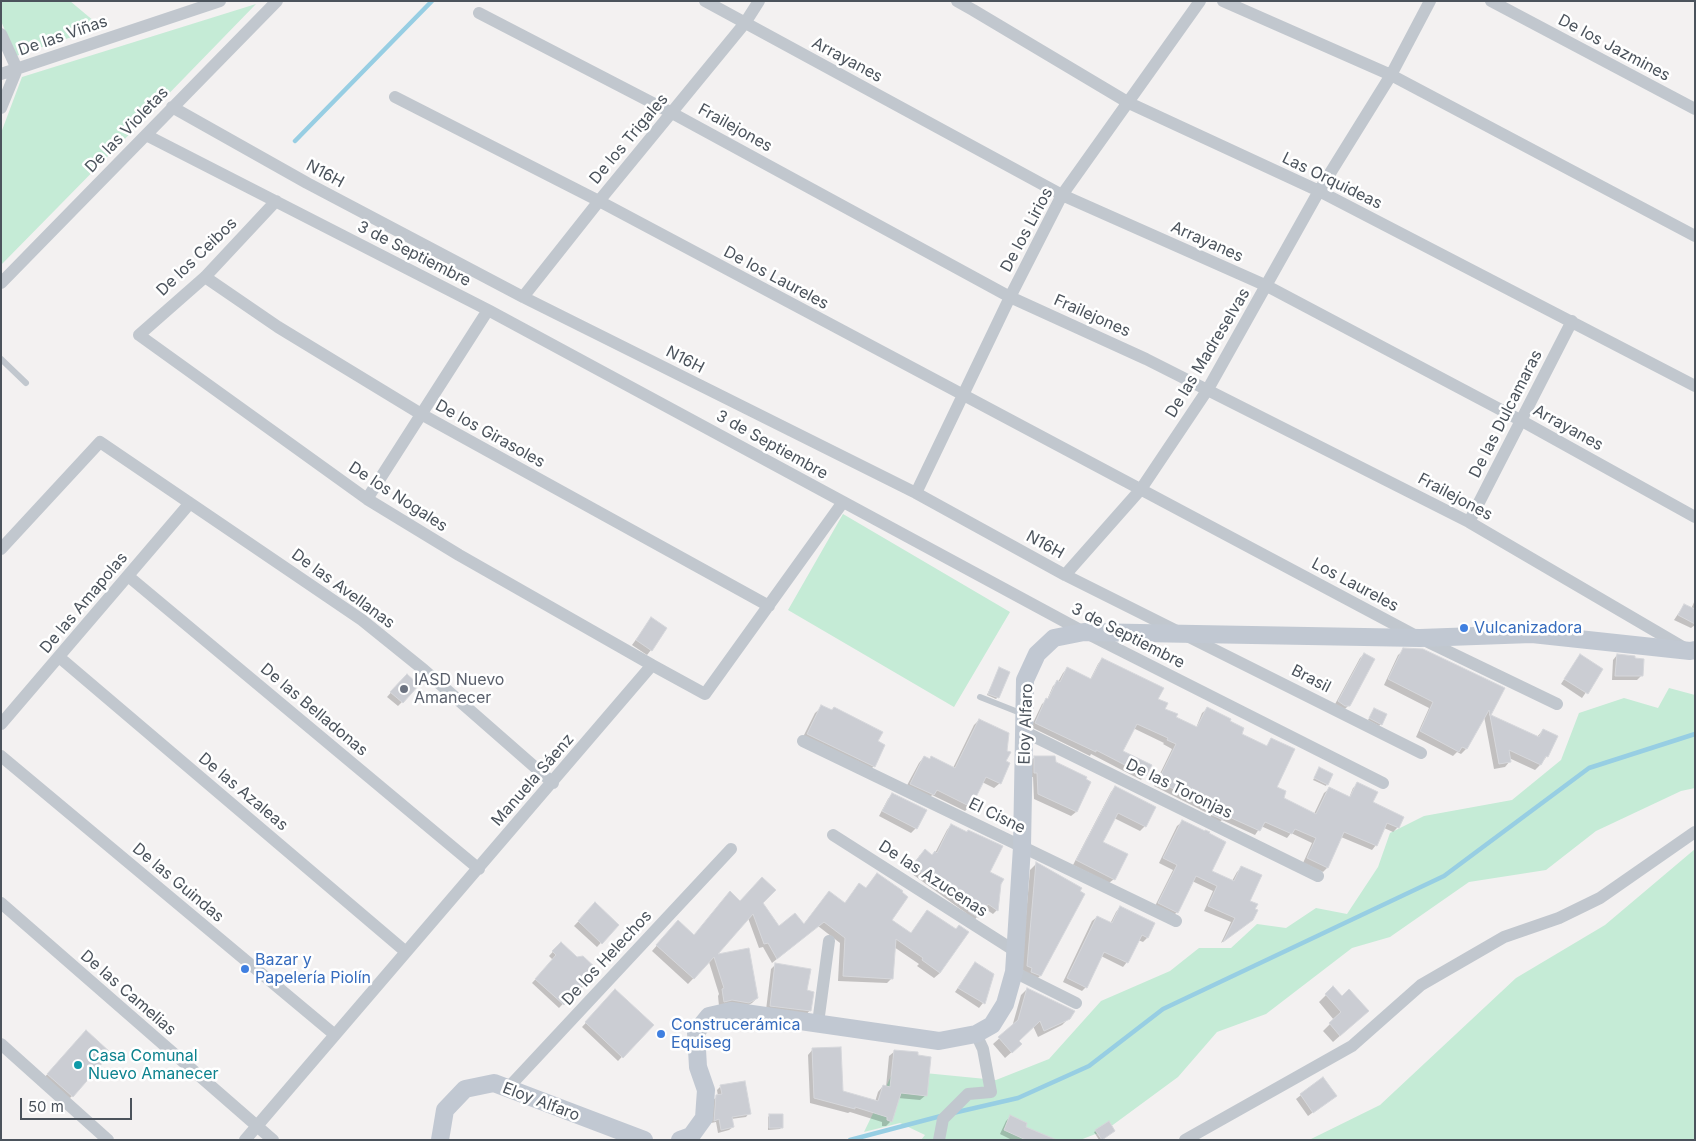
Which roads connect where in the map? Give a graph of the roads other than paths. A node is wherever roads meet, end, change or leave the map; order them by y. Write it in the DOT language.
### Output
graph roads {
  1 [pos="220,1"];
  2 [pos="277,1"];
  3 [pos="705,1"];
  4 [pos="760,1"];
  5 [pos="957,1"];
  6 [pos="1200,1"];
  7 [pos="1223,1"];
  8 [pos="1430,1"];
  9 [pos="1492,1"];
  10 [pos="479,13"];
  11 [pos="745,23"];
  12 [pos="1,34"];
  13 [pos="17,69"];
  14 [pos="1,74"];
  15 [pos="1391,75"];
  16 [pos="395,98"];
  17 [pos="1129,103"];
  18 [pos="172,107"];
  19 [pos="1,108"];
  20 [pos="1695,110"];
  21 [pos="672,113"];
  22 [pos="146,135"];
  23 [pos="1318,191"];
  24 [pos="1062,195"];
  25 [pos="276,201"];
  26 [pos="599,202"];
  27 [pos="1695,236"];
  28 [pos="205,277"];
  29 [pos="1,283"];
  30 [pos="1267,286"];
  31 [pos="523,297"];
  32 [pos="1010,297"];
  33 [pos="488,310"];
  34 [pos="1572,321"];
  35 [pos="138,335"];
  36 [pos="1,359"];
  37 [pos="26,383"];
  38 [pos="1695,386"];
  39 [pos="1208,389"];
  40 [pos="962,395"];
  41 [pos="421,414"];
  42 [pos="1522,421"];
  43 [pos="1141,489"];
  44 [pos="916,493"];
  45 [pos="367,499"];
  46 [pos="844,502"];
  47 [pos="190,503"];
  48 [pos="1695,517"];
  49 [pos="1469,522"];
  50 [pos="1,549"];
  51 [pos="1065,575"];
  52 [pos="128,576"];
  53 [pos="768,606"];
  54 [pos="1084,632"];
  55 [pos="1186,634"];
  56 [pos="1420,638"];
  57 [pos="1692,650"];
  58 [pos="59,657"];
  59 [pos="652,665"];
  60 [pos="980,697"];
  61 [pos="1557,704"];
  62 [pos="1025,723"];
  63 [pos="1,724"];
  64 [pos="803,741"];
  65 [pos="1421,753"];
  66 [pos="1,756"];
  67 [pos="553,783"];
  68 [pos="1383,783"];
  69 [pos="1695,832"];
  70 [pos="833,834"];
  71 [pos="1022,847"];
  72 [pos="731,849"];
  73 [pos="478,868"];
  74 [pos="1318,876"];
  75 [pos="1,903"];
  76 [pos="1176,922"];
  77 [pos="829,941"];
  78 [pos="406,952"];
  79 [pos="1015,952"];
  80 [pos="1014,972"];
  81 [pos="1076,1003"];
  82 [pos="818,1023"];
  83 [pos="976,1034"];
  84 [pos="335,1036"];
  85 [pos="1,1044"];
  86 [pos="507,1089"];
  87 [pos="257,1126"];
  88 [pos="108,1140"];
  89 [pos="245,1140"];
  90 [pos="273,1140"];
  91 [pos="440,1140"];
  92 [pos="644,1140"];
  93 [pos="680,1140"];
  94 [pos="939,1140"];
  95 [pos="1185,1140"];
  1 -- 13 [label="street, De las Viñas"];
  2 -- 18 [label="street, De las Violetas"];
  3 -- 11 [label="street, Arrayanes"];
  4 -- 11 [label="street, De los Trigales"];
  5 -- 17 [label="street, Las Orquideas"];
  6 -- 17 [label="street, De los Lirios"];
  7 -- 15 [label="street"];
  8 -- 15 [label="street, De las Madreselvas"];
  9 -- 20 [label="street, De los Jazmines"];
  10 -- 21 [label="street, Frailejones"];
  11 -- 21 [label="street, De los Trigales"];
  11 -- 24 [label="street, Arrayanes"];
  12 -- 13 [label="street"];
  13 -- 14 [label="street, De las Viñas"];
  13 -- 19 [label="street"];
  15 -- 23 [label="street, De las Madreselvas"];
  15 -- 27 [label="street"];
  16 -- 26 [label="street, De los Laureles"];
  17 -- 23 [label="street, Las Orquideas"];
  17 -- 24 [label="street, De los Lirios"];
  18 -- 22 [label="street, De las Violetas"];
  18 -- 31 [label="street, N16H"];
  21 -- 26 [label="street, De los Trigales"];
  21 -- 32 [label="street, Frailejones"];
  22 -- 25 [label="street, 3 de Septiembre"];
  22 -- 29 [label="street, De las Violetas"];
  23 -- 30 [label="street, De las Madreselvas"];
  23 -- 34 [label="street, Las Orquideas"];
  24 -- 30 [label="street, Arrayanes"];
  24 -- 32 [label="street, De los Lirios"];
  25 -- 28 [label="street, De los Ceibos"];
  25 -- 33 [label="street, 3 de Septiembre"];
  26 -- 31 [label="street, De los Trigales"];
  26 -- 40 [label="street, De los Laureles"];
  28 -- 35 [label="street, De los Ceibos"];
  28 -- 41 [label="street, De los Girasoles"];
  30 -- 39 [label="street, De las Madreselvas"];
  30 -- 42 [label="street, Arrayanes"];
  31 -- 44 [label="street, N16H"];
  32 -- 39 [label="street, Frailejones"];
  32 -- 40 [label="street, De los Lirios"];
  33 -- 41 [label="street"];
  33 -- 46 [label="street, 3 de Septiembre"];
  34 -- 38 [label="street, Las Orquideas"];
  34 -- 42 [label="street, De las Dulcamaras"];
  35 -- 45 [label="street, De los Nogales"];
  36 -- 37 [label="lane"];
  39 -- 43 [label="street, De las Madreselvas"];
  39 -- 49 [label="street, Frailejones"];
  40 -- 43 [label="street, De los Laureles"];
  40 -- 44 [label="street, De los Lirios"];
  41 -- 45 [label="street"];
  41 -- 53 [label="street, De los Girasoles"];
  42 -- 48 [label="street, Arrayanes"];
  42 -- 49 [label="street, De las Dulcamaras"];
  43 -- 51 [label="street, De las Madreselvas"];
  43 -- 56 [label="street, Los Laureles"];
  44 -- 51 [label="street, N16H"];
  45 -- 59 [label="street, De los Nogales"];
  46 -- 53 [label="street"];
  46 -- 54 [label="street, 3 de Septiembre"];
  47 -- 50 [label="street, De las Avellanas"];
  47 -- 52 [label="street, De las Amapolas"];
  47 -- 67 [label="street, De las Avellanas"];
  49 -- 57 [label="street, Frailejones"];
  51 -- 55 [label="street, N16H"];
  52 -- 58 [label="street, De las Amapolas"];
  52 -- 73 [label="street, De las Belladonas"];
  53 -- 59 [label="street"];
  54 -- 55 [label="street, Eloy Alfaro"];
  54 -- 62 [label="street, Eloy Alfaro"];
  54 -- 68 [label="street, 3 de Septiembre"];
  55 -- 56 [label="street, Eloy Alfaro"];
  55 -- 65 [label="street, Brasil"];
  56 -- 57 [label="street, Eloy Alfaro"];
  56 -- 61 [label="street, Los Laureles"];
  58 -- 63 [label="street, De las Amapolas"];
  58 -- 78 [label="street, De las Azaleas"];
  59 -- 67 [label="street, Manuela Sáenz"];
  60 -- 62 [label="lane, De las Toronjas"];
  62 -- 71 [label="street, Eloy Alfaro"];
  62 -- 74 [label="street, De las Toronjas"];
  64 -- 71 [label="street, El Cisne"];
  66 -- 84 [label="street, De las Guindas"];
  67 -- 73 [label="street, Manuela Sáenz"];
  69 -- 95 [label="street"];
  70 -- 79 [label="street, De las Azucenas"];
  71 -- 76 [label="street, El Cisne"];
  71 -- 79 [label="street, Eloy Alfaro"];
  72 -- 86 [label="street, De los Helechos"];
  73 -- 78 [label="street, Manuela Sáenz"];
  75 -- 87 [label="street, De las Camelias"];
  77 -- 82 [label="street"];
  78 -- 84 [label="street, Manuela Sáenz"];
  79 -- 80 [label="street, Eloy Alfaro"];
  80 -- 81 [label="street"];
  80 -- 83 [label="street, Eloy Alfaro"];
  82 -- 83 [label="street, Eloy Alfaro"];
  82 -- 93 [label="street, Eloy Alfaro"];
  83 -- 94 [label="street"];
  84 -- 87 [label="street, Manuela Sáenz"];
  85 -- 88 [label="street"];
  86 -- 91 [label="street, Eloy Alfaro"];
  86 -- 92 [label="street, Eloy Alfaro"];
  87 -- 89 [label="street, Manuela Sáenz"];
  87 -- 90 [label="street, De las Camelias"];
}
